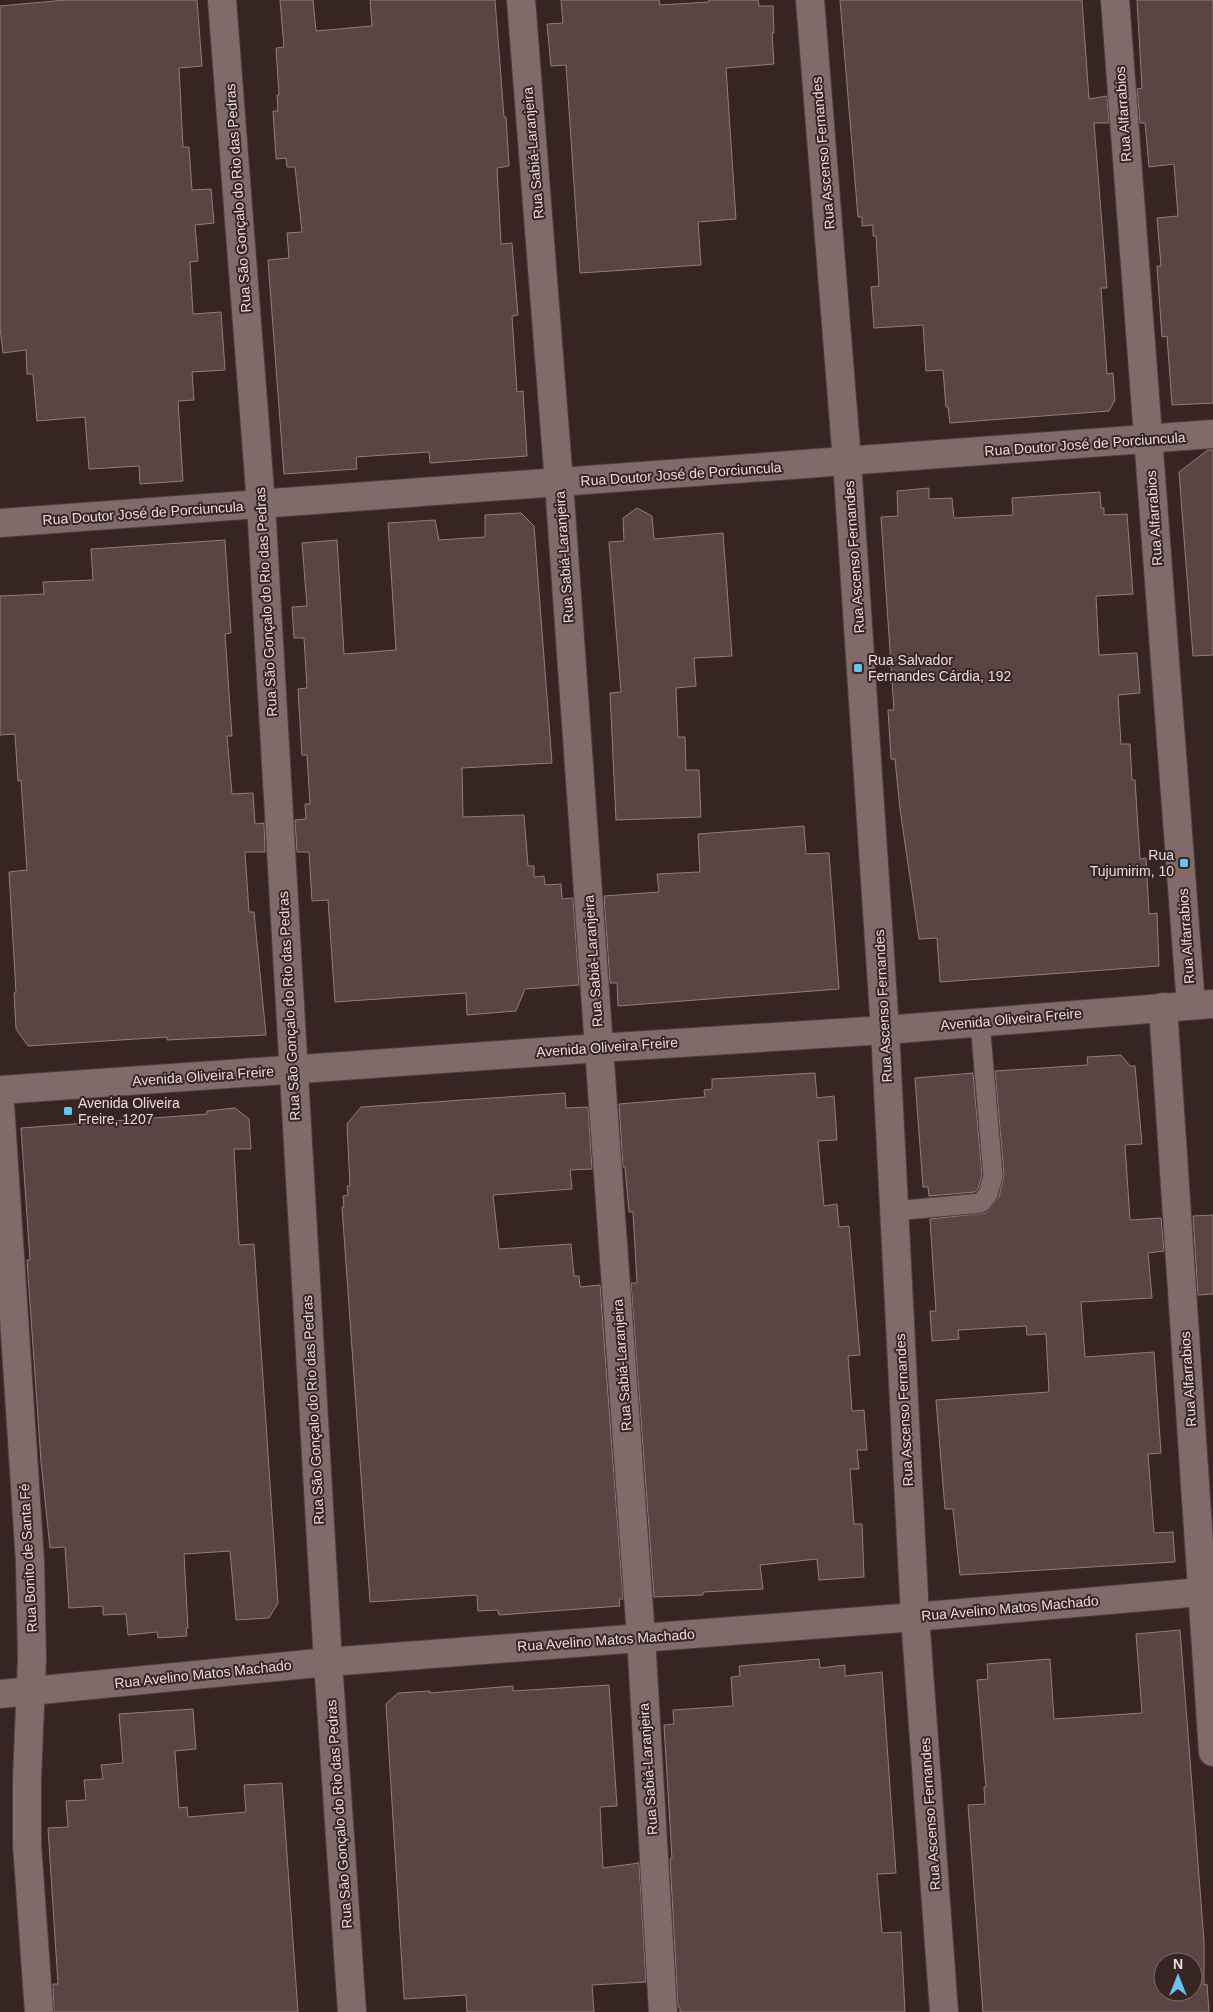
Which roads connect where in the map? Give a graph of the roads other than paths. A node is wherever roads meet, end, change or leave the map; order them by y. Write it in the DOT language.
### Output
graph roads {
  1 [pos="222,0"];
  2 [pos="521,0"];
  3 [pos="810,0"];
  4 [pos="1115,0"];
  5 [pos="1213,434"];
  6 [pos="1148,439"];
  7 [pos="848,461"];
  8 [pos="559,483"];
  9 [pos="261,504"];
  10 [pos="0,523"];
  11 [pos="1202,1005"];
  12 [pos="1164,1007"];
  13 [pos="980,1022"];
  14 [pos="885,1030"];
  15 [pos="599,1048"];
  16 [pos="292,1070"];
  17 [pos="0,1090"];
  18 [pos="0,1104"];
  19 [pos="894,1211"];
  20 [pos="1207,1591"];
  21 [pos="915,1617"];
  22 [pos="641,1637"];
  23 [pos="328,1662"];
  24 [pos="31,1691"];
  25 [pos="0,1694"];
  26 [pos="1213,1752"];
  27 [pos="39,2012"];
  28 [pos="352,2012"];
  29 [pos="663,2012"];
  30 [pos="944,2012"];
  1 -- 9 [label="street, Rua São Gonçalo do Rio das Pedras"];
  2 -- 8 [label="street, Rua Sabiá-Laranjeira"];
  3 -- 7 [label="street, Rua Ascenso Fernandes"];
  4 -- 6 [label="street, Rua Alfarrabios"];
  5 -- 6 [label="street, Rua Doutor José de Porciuncula"];
  6 -- 7 [label="street, Rua Doutor José de Porciuncula"];
  6 -- 11 [label="street, Rua Alfarrabios"];
  7 -- 8 [label="street, Rua Doutor José de Porciuncula"];
  7 -- 14 [label="street, Rua Ascenso Fernandes"];
  8 -- 9 [label="street, Rua Doutor José de Porciuncula"];
  8 -- 15 [label="street, Rua Sabiá-Laranjeira"];
  9 -- 10 [label="street, Rua Doutor José de Porciuncula"];
  9 -- 16 [label="street, Rua São Gonçalo do Rio das Pedras"];
  11 -- 12 [label="street, Avenida Oliveira Freire"];
  12 -- 13 [label="street, Avenida Oliveira Freire"];
  12 -- 20 [label="street, Rua Alfarrabios"];
  13 -- 14 [label="street, Avenida Oliveira Freire"];
  13 -- 19 [label="lane"];
  14 -- 15 [label="street, Avenida Oliveira Freire"];
  14 -- 19 [label="street, Rua Ascenso Fernandes"];
  15 -- 16 [label="street, Avenida Oliveira Freire"];
  15 -- 22 [label="street, Rua Sabiá-Laranjeira"];
  16 -- 17 [label="street, Avenida Oliveira Freire"];
  16 -- 23 [label="street, Rua São Gonçalo do Rio das Pedras"];
  18 -- 24 [label="street, Rua Bonito de Santa Fé"];
  19 -- 21 [label="street, Rua Ascenso Fernandes"];
  20 -- 21 [label="street, Rua Avelino Matos Machado"];
  20 -- 26 [label="street, Rua Alfarrabios"];
  21 -- 22 [label="street, Rua Avelino Matos Machado"];
  21 -- 30 [label="street, Rua Ascenso Fernandes"];
  22 -- 23 [label="street, Rua Avelino Matos Machado"];
  22 -- 29 [label="street, Rua Sabiá-Laranjeira"];
  23 -- 24 [label="street, Rua Avelino Matos Machado"];
  23 -- 28 [label="street, Rua São Gonçalo do Rio das Pedras"];
  24 -- 25 [label="street, Rua Avelino Matos Machado"];
  24 -- 27 [label="street, Rua Bonito de Santa Fé"];
}
